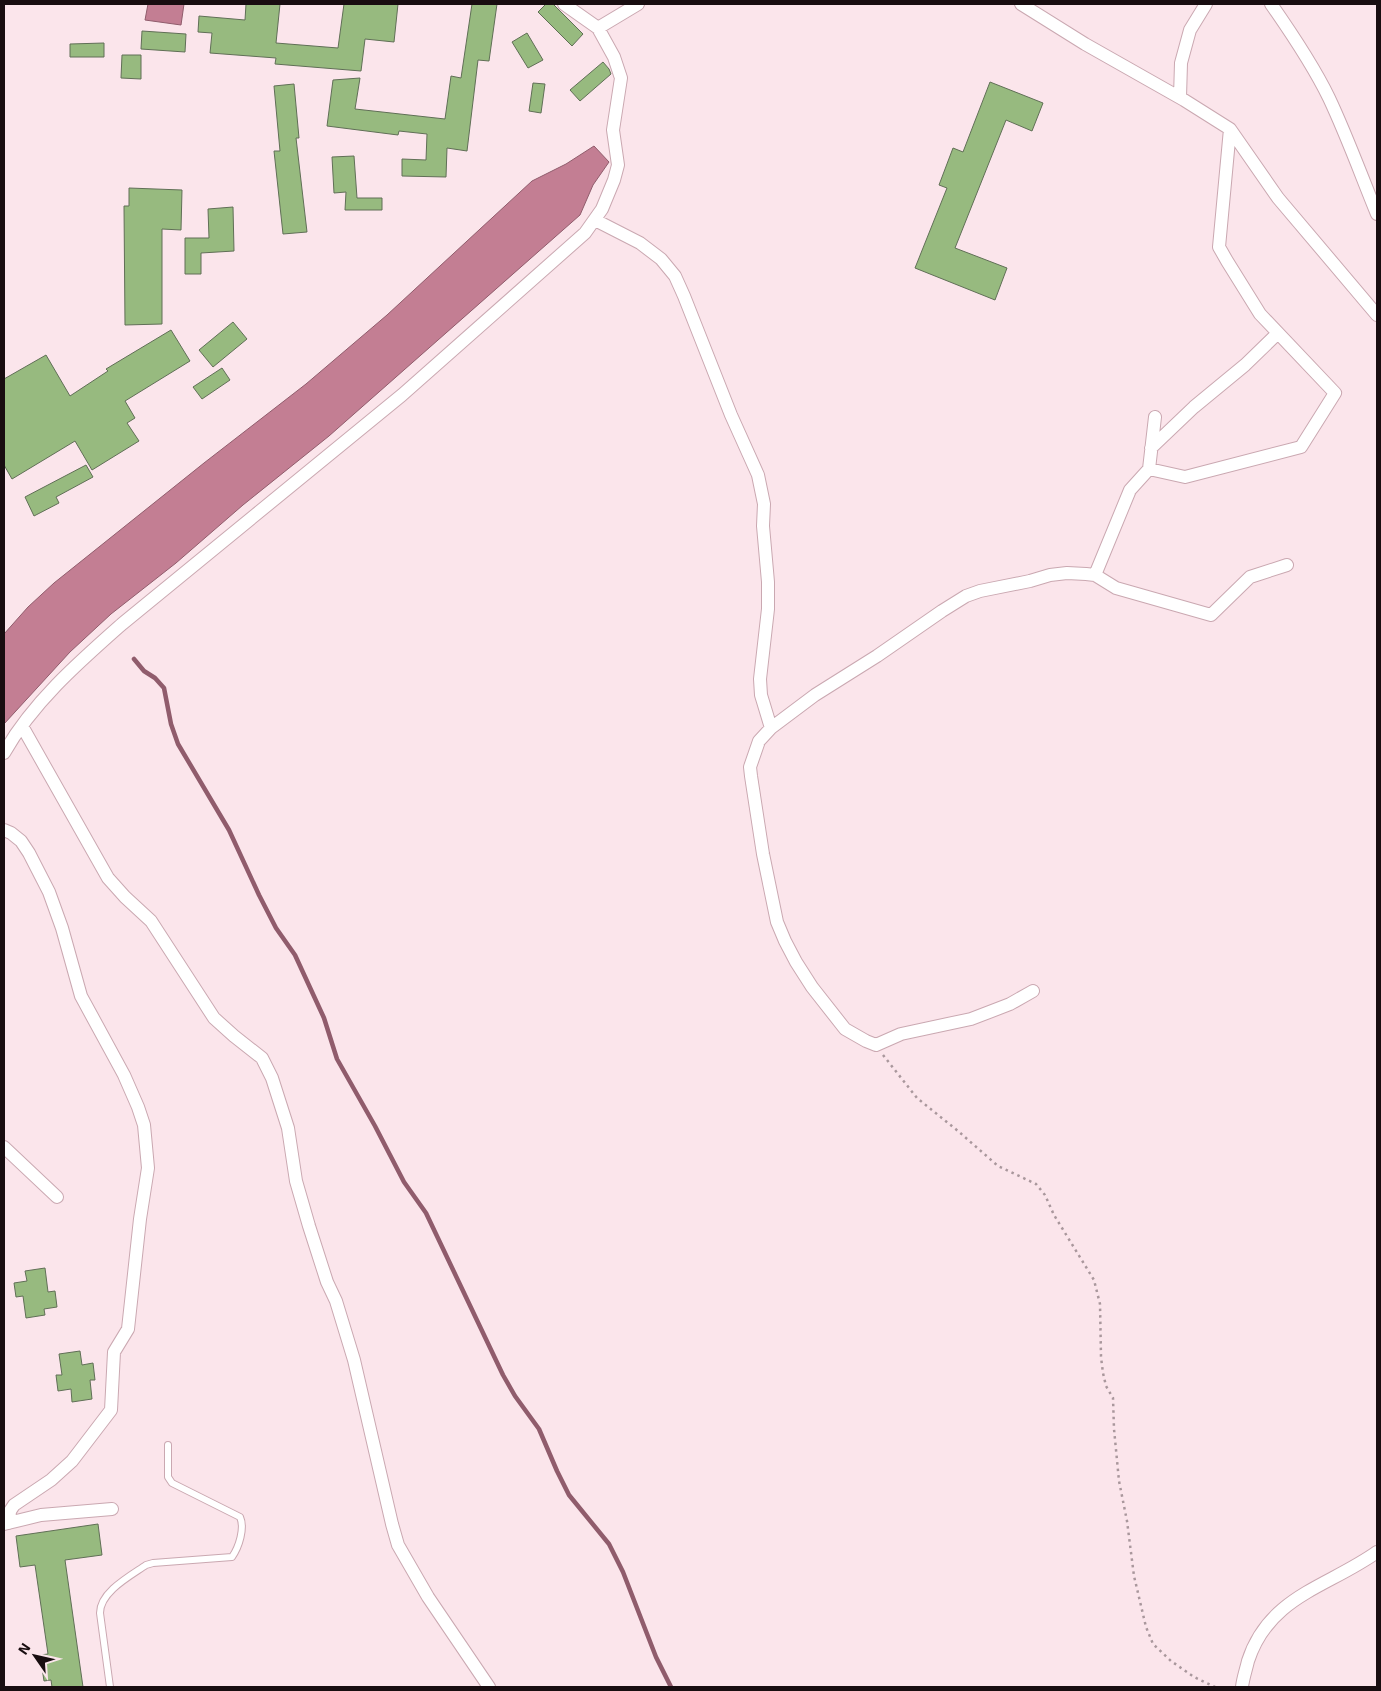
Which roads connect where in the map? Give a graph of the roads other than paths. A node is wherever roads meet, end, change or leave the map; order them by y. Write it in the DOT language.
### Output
graph roads {
  1 [pos="564,4"];
  2 [pos="638,4"];
  3 [pos="1021,4"];
  4 [pos="1206,4"];
  5 [pos="1271,4"];
  6 [pos="598,28"];
  7 [pos="1180,97"];
  8 [pos="1230,129"];
  9 [pos="1377,214"];
  10 [pos="595,220"];
  11 [pos="1377,311"];
  12 [pos="1278,333"];
  13 [pos="1156,417"];
  14 [pos="1151,448"];
  15 [pos="1149,469"];
  16 [pos="1287,565"];
  17 [pos="1095,575"];
  18 [pos="22,726"];
  19 [pos="772,728"];
  20 [pos="4,753"];
  21 [pos="4,830"];
  22 [pos="1033,991"];
  23 [pos="4,1147"];
  24 [pos="57,1197"];
  25 [pos="168,1445"];
  26 [pos="112,1509"];
  27 [pos="6,1523"];
  28 [pos="1377,1552"];
  29 [pos="110,1687"];
  30 [pos="489,1687"];
  31 [pos="1242,1687"];
  1 -- 6 [label="street"];
  2 -- 6 [label="street"];
  3 -- 7 [label="street"];
  4 -- 7 [label="street"];
  5 -- 9 [label="street"];
  6 -- 10 [label="street"];
  7 -- 8 [label="street"];
  8 -- 11 [label="street"];
  8 -- 12 [label="street"];
  10 -- 18 [label="street"];
  10 -- 19 [label="street"];
  12 -- 14 [label="street"];
  12 -- 15 [label="street"];
  13 -- 14 [label="street"];
  14 -- 15 [label="street"];
  15 -- 17 [label="street"];
  16 -- 17 [label="street"];
  17 -- 19 [label="street"];
  18 -- 20 [label="street"];
  18 -- 30 [label="street"];
  19 -- 22 [label="street"];
  21 -- 27 [label="street"];
  23 -- 24 [label="street"];
  25 -- 29 [label="lane"];
  26 -- 27 [label="street"];
  28 -- 31 [label="street"];
}
